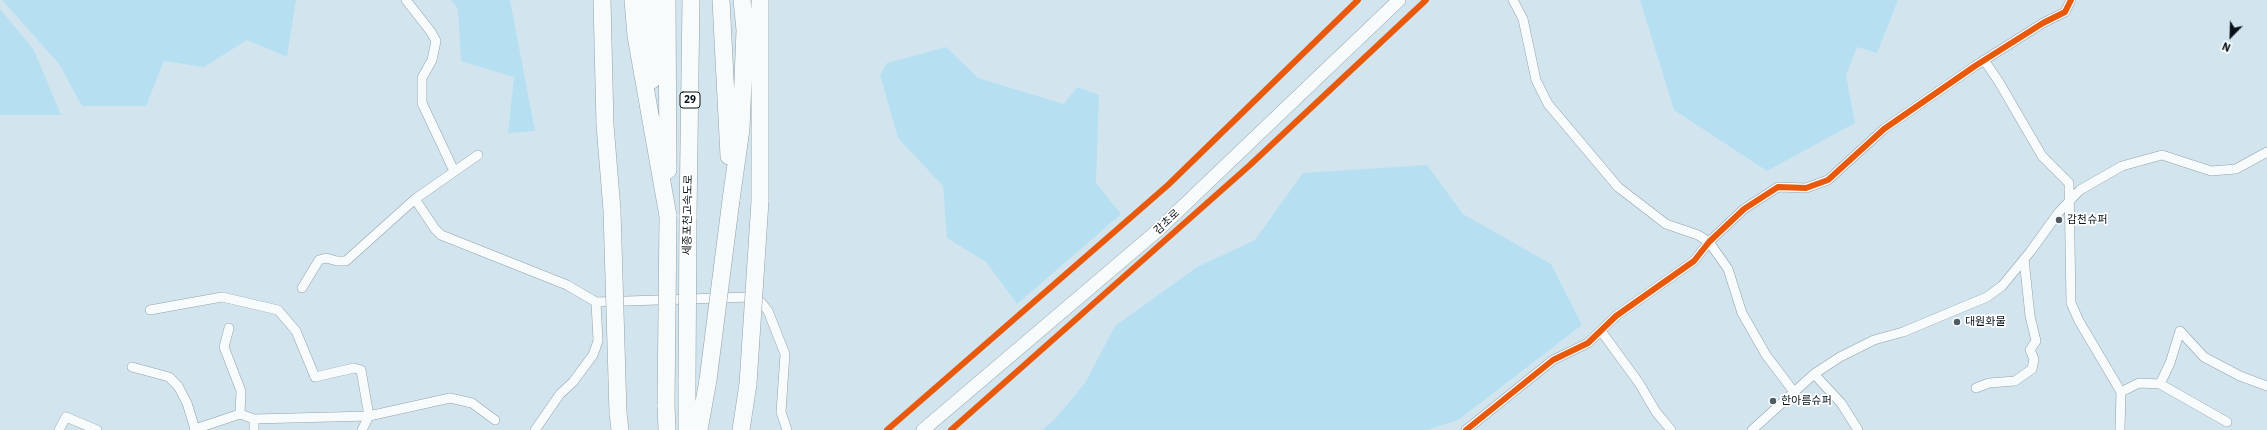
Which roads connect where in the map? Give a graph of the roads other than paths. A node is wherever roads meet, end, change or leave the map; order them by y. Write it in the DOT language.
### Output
graph roads {
  1 [pos="406,0"];
  2 [pos="602,0"];
  3 [pos="610,0"];
  4 [pos="633,0"];
  5 [pos="650,0"];
  6 [pos="667,0"];
  7 [pos="691,0"];
  8 [pos="721,0"];
  9 [pos="742,0"];
  10 [pos="753,0"];
  11 [pos="760,0"];
  12 [pos="1399,0"];
  13 [pos="1513,0"];
  14 [pos="2071,0"];
  15 [pos="1984,60"];
  16 [pos="653,134"];
  17 [pos="760,139"];
  18 [pos="2267,152"];
  19 [pos="478,155"];
  20 [pos="454,171"];
  21 [pos="415,199"];
  22 [pos="731,200"];
  23 [pos="2070,200"];
  24 [pos="612,210"];
  25 [pos="668,216"];
  26 [pos="1709,242"];
  27 [pos="2024,259"];
  28 [pos="302,288"];
  29 [pos="596,302"];
  30 [pos="150,310"];
  31 [pos="229,328"];
  32 [pos="1601,330"];
  33 [pos="132,366"];
  34 [pos="1814,374"];
  35 [pos="2160,384"];
  36 [pos="2267,386"];
  37 [pos="1976,388"];
  38 [pos="1794,392"];
  39 [pos="2121,392"];
  40 [pos="240,414"];
  41 [pos="369,416"];
  42 [pos="254,419"];
  43 [pos="495,420"];
  44 [pos="2227,422"];
  45 [pos="194,429"];
  46 [pos="59,430"];
  47 [pos="97,430"];
  48 [pos="254,430"];
  49 [pos="362,430"];
  50 [pos="535,430"];
  51 [pos="620,430"];
  52 [pos="667,430"];
  53 [pos="687,430"];
  54 [pos="699,430"];
  55 [pos="741,430"];
  56 [pos="787,430"];
  57 [pos="923,430"];
  58 [pos="1466,430"];
  59 [pos="1671,430"];
  60 [pos="1752,430"];
  61 [pos="1858,430"];
  62 [pos="2120,430"];
  1 -- 20 [label="street"];
  2 -- 24 [label="highway"];
  3 -- 24 [label="highway"];
  4 -- 16 [label="highway"];
  5 -- 16 [label="highway"];
  6 -- 25 [label="highway, 세종포천고속도로 / 29"];
  7 -- 53 [label="highway, 세종포천고속도로 / 29, bridge"];
  8 -- 22 [label="highway"];
  9 -- 22 [label="highway"];
  10 -- 17 [label="highway"];
  11 -- 17 [label="highway"];
  12 -- 57 [label="main road, 감초로"];
  13 -- 26 [label="street"];
  14 -- 15 [label="street"];
  15 -- 23 [label="street"];
  15 -- 26 [label="street"];
  16 -- 25 [label="highway"];
  17 -- 55 [label="highway, bridge"];
  18 -- 23 [label="street"];
  19 -- 20 [label="street"];
  20 -- 21 [label="street"];
  21 -- 28 [label="street"];
  21 -- 29 [label="street"];
  22 -- 54 [label="highway, bridge"];
  23 -- 27 [label="street"];
  23 -- 39 [label="street"];
  24 -- 51 [label="highway, bridge"];
  25 -- 52 [label="highway, 세종포천고속도로 / 29, bridge"];
  26 -- 32 [label="street"];
  26 -- 38 [label="street"];
  27 -- 34 [label="street"];
  27 -- 37 [label="street"];
  29 -- 50 [label="street"];
  29 -- 56 [label="street"];
  30 -- 41 [label="street"];
  31 -- 40 [label="street"];
  32 -- 58 [label="street"];
  32 -- 59 [label="street"];
  33 -- 45 [label="street"];
  34 -- 38 [label="street"];
  34 -- 61 [label="street"];
  35 -- 36 [label="street"];
  35 -- 39 [label="street"];
  35 -- 44 [label="street"];
  38 -- 60 [label="street"];
  39 -- 62 [label="street"];
  40 -- 42 [label="street"];
  40 -- 45 [label="street"];
  41 -- 42 [label="street"];
  41 -- 43 [label="street"];
  41 -- 49 [label="street"];
  42 -- 48 [label="street"];
  46 -- 47 [label="street"];
}
